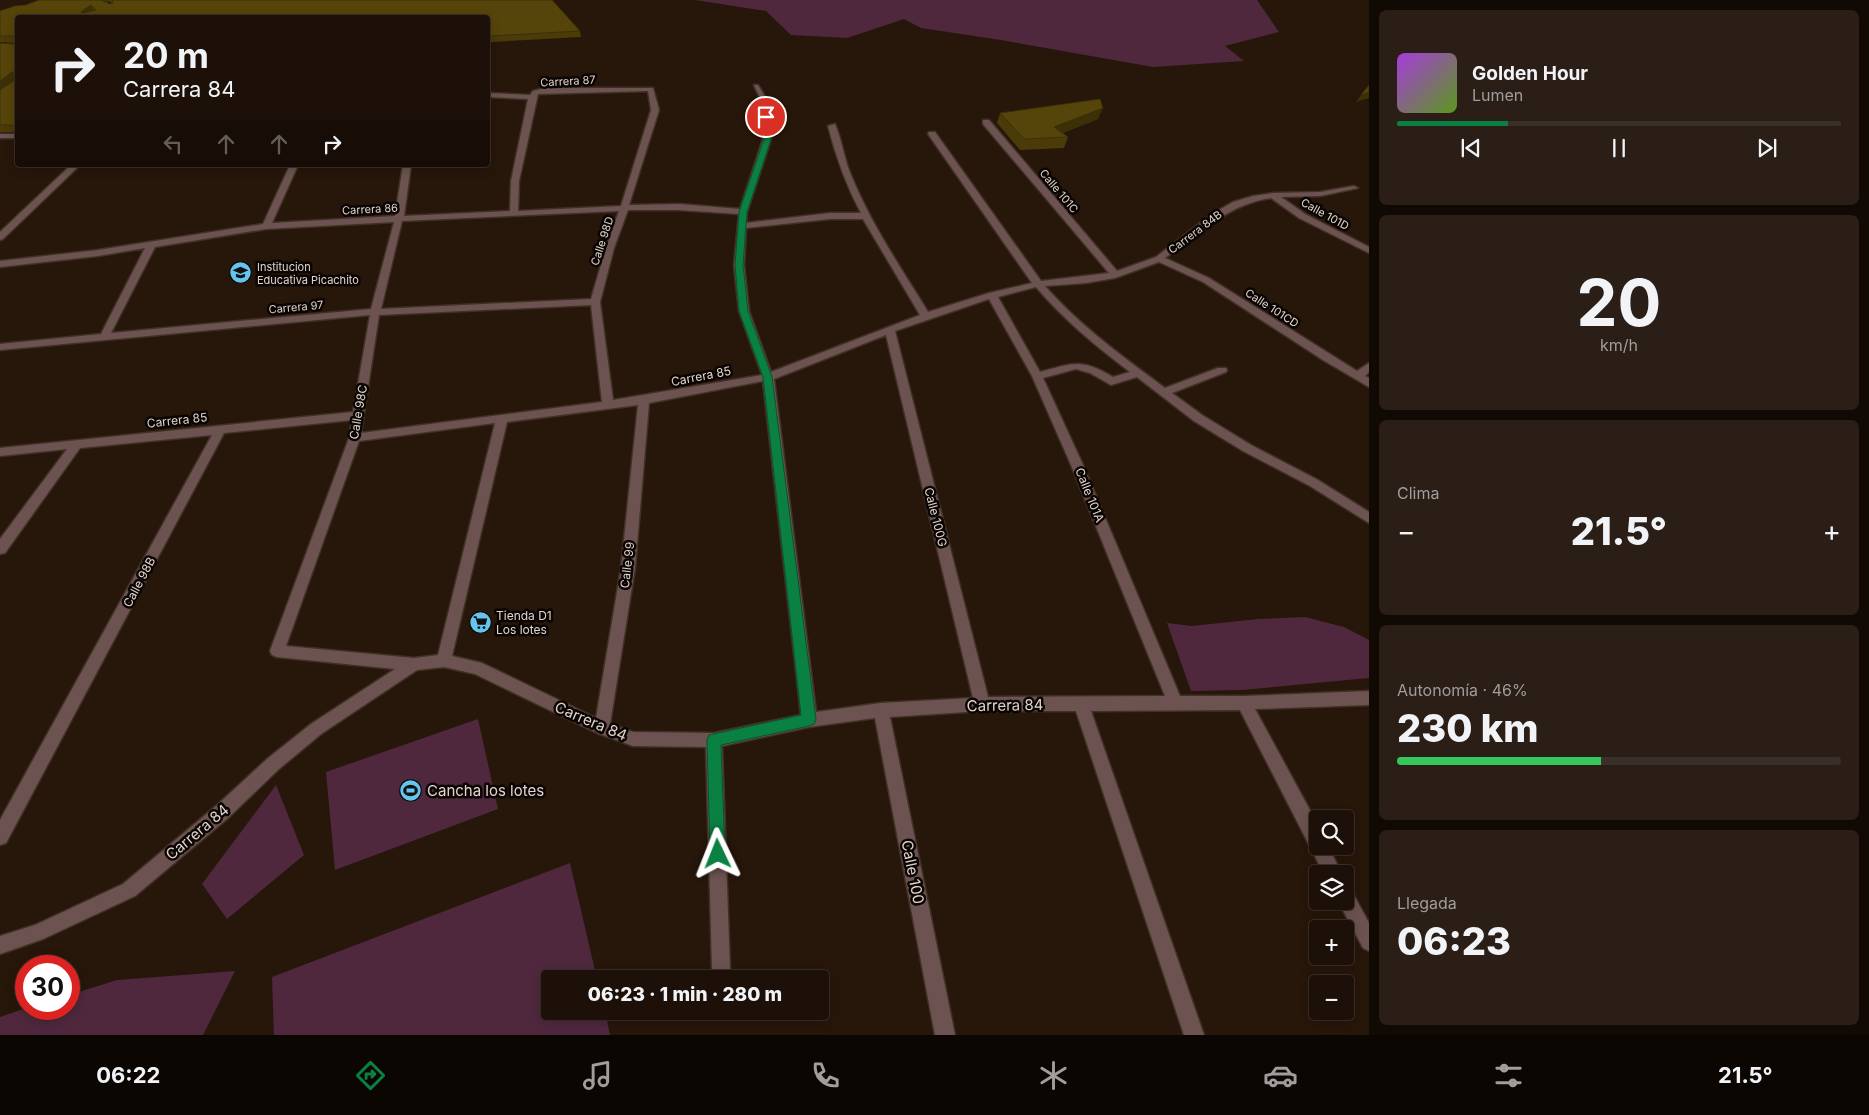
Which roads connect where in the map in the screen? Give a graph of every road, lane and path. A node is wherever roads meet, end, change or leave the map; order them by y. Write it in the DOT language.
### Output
graph roads {
  1 [pos="756,86"];
  2 [pos="651,88"];
  3 [pos="490,95"];
  4 [pos="532,97"];
  5 [pos="986,122"];
  6 [pos="832,126"];
  7 [pos="932,134"];
  8 [pos="0,136"];
  9 [pos="15,136"];
  10 [pos="74,167"];
  11 [pos="293,167"];
  12 [pos="407,167"];
  13 [pos="1354,188"];
  14 [pos="1272,195"];
  15 [pos="624,208"];
  16 [pos="743,212"];
  17 [pos="514,214"];
  18 [pos="866,216"];
  19 [pos="399,218"];
  20 [pos="266,226"];
  21 [pos="742,226"];
  22 [pos="0,237"];
  23 [pos="152,243"];
  24 [pos="1369,250"];
  25 [pos="1159,259"];
  26 [pos="0,264"];
  27 [pos="1115,275"];
  28 [pos="1038,284"];
  29 [pos="992,295"];
  30 [pos="595,302"];
  31 [pos="375,312"];
  32 [pos="926,316"];
  33 [pos="890,330"];
  34 [pos="104,338"];
  35 [pos="0,347"];
  36 [pos="1369,366"];
  37 [pos="1222,370"];
  38 [pos="1138,373"];
  39 [pos="1037,376"];
  40 [pos="1358,376"];
  41 [pos="768,377"];
  42 [pos="1369,383"];
  43 [pos="1165,392"];
  44 [pos="644,400"];
  45 [pos="608,405"];
  46 [pos="357,416"];
  47 [pos="502,419"];
  48 [pos="221,429"];
  49 [pos="355,438"];
  50 [pos="77,444"];
  51 [pos="0,452"];
  52 [pos="1369,518"];
  53 [pos="0,550"];
  54 [pos="444,662"];
  55 [pos="414,664"];
  56 [pos="1369,698"];
  57 [pos="1175,702"];
  58 [pos="1244,703"];
  59 [pos="982,704"];
  60 [pos="1081,704"];
  61 [pos="881,710"];
  62 [pos="809,720"];
  63 [pos="602,728"];
  64 [pos="714,740"];
  65 [pos="1309,828"];
  66 [pos="0,837"];
  67 [pos="1352,910"];
  68 [pos="1369,942"];
  69 [pos="0,945"];
  70 [pos="721,968"];
  71 [pos="945,1035"];
  72 [pos="1194,1035"];
  1 -- 16 [label="street"];
  2 -- 4 [label="street, Carrera 87"];
  2 -- 15 [label="street, Calle 98D"];
  3 -- 4 [label="street, Carrera 87"];
  4 -- 17 [label="street"];
  5 -- 27 [label="street, Calle 101C"];
  6 -- 18 [label="street"];
  7 -- 28 [label="street"];
  8 -- 9 [label="street"];
  10 -- 22 [label="street"];
  11 -- 20 [label="street"];
  12 -- 19 [label="street, Calle 98C"];
  13 -- 14 [label="street, Carrera 84B"];
  14 -- 24 [label="street, Calle 101D"];
  14 -- 25 [label="street, Carrera 84B"];
  15 -- 16 [label="street, Carrera 86"];
  15 -- 17 [label="street, Carrera 86"];
  15 -- 30 [label="street, Calle 98D"];
  16 -- 21 [label="street"];
  17 -- 19 [label="street, Carrera 86"];
  18 -- 21 [label="street"];
  18 -- 32 [label="street"];
  19 -- 20 [label="street, Carrera 86"];
  19 -- 31 [label="street, Calle 98C"];
  20 -- 23 [label="street, Carrera 86"];
  21 -- 41 [label="street"];
  23 -- 26 [label="street, Carrera 86"];
  23 -- 34 [label="street"];
  25 -- 27 [label="street, Carrera 84B"];
  25 -- 40 [label="street, Calle 101CD"];
  27 -- 28 [label="street, Carrera 84B"];
  28 -- 29 [label="street, Carrera 85"];
  28 -- 38 [label="street"];
  29 -- 32 [label="street, Carrera 85"];
  29 -- 39 [label="street, Calle 101A"];
  30 -- 31 [label="street, Carrera 97"];
  30 -- 45 [label="street, Calle 98D"];
  31 -- 34 [label="street, Carrera 97"];
  31 -- 46 [label="street, Calle 98C"];
  32 -- 33 [label="street, Carrera 85"];
  33 -- 41 [label="street, Carrera 85"];
  33 -- 59 [label="street, Calle 100G"];
  34 -- 35 [label="street, Carrera 97"];
  36 -- 40 [label="street"];
  37 -- 43 [label="street"];
  38 -- 39 [label="street"];
  38 -- 43 [label="street"];
  39 -- 57 [label="street, Calle 101A"];
  40 -- 42 [label="street, Calle 101CD"];
  41 -- 44 [label="street, Carrera 85"];
  41 -- 62 [label="street"];
  43 -- 52 [label="street"];
  44 -- 45 [label="street, Carrera 85"];
  44 -- 63 [label="street, Calle 99"];
  45 -- 47 [label="street, Carrera 85"];
  46 -- 48 [label="street, Carrera 85"];
  46 -- 49 [label="street, Calle 98C"];
  47 -- 49 [label="street, Carrera 85"];
  47 -- 54 [label="street"];
  48 -- 50 [label="street, Carrera 85"];
  48 -- 66 [label="street, Calle 98B"];
  49 -- 55 [label="street, Calle 98C"];
  50 -- 51 [label="street, Carrera 85"];
  50 -- 53 [label="street"];
  54 -- 55 [label="street, Carrera 84"];
  54 -- 63 [label="street, Carrera 84"];
  55 -- 69 [label="street, Carrera 84"];
  56 -- 58 [label="street, Carrera 84"];
  57 -- 58 [label="street, Carrera 84"];
  57 -- 60 [label="street, Carrera 84"];
  58 -- 65 [label="street"];
  59 -- 60 [label="street, Carrera 84"];
  59 -- 61 [label="street, Carrera 84"];
  60 -- 72 [label="street"];
  61 -- 62 [label="street, Carrera 84"];
  61 -- 71 [label="street, Calle 100"];
  62 -- 64 [label="street, Carrera 84"];
  63 -- 64 [label="street, Carrera 84"];
  64 -- 70 [label="street"];
  67 -- 68 [label="street"];
}
